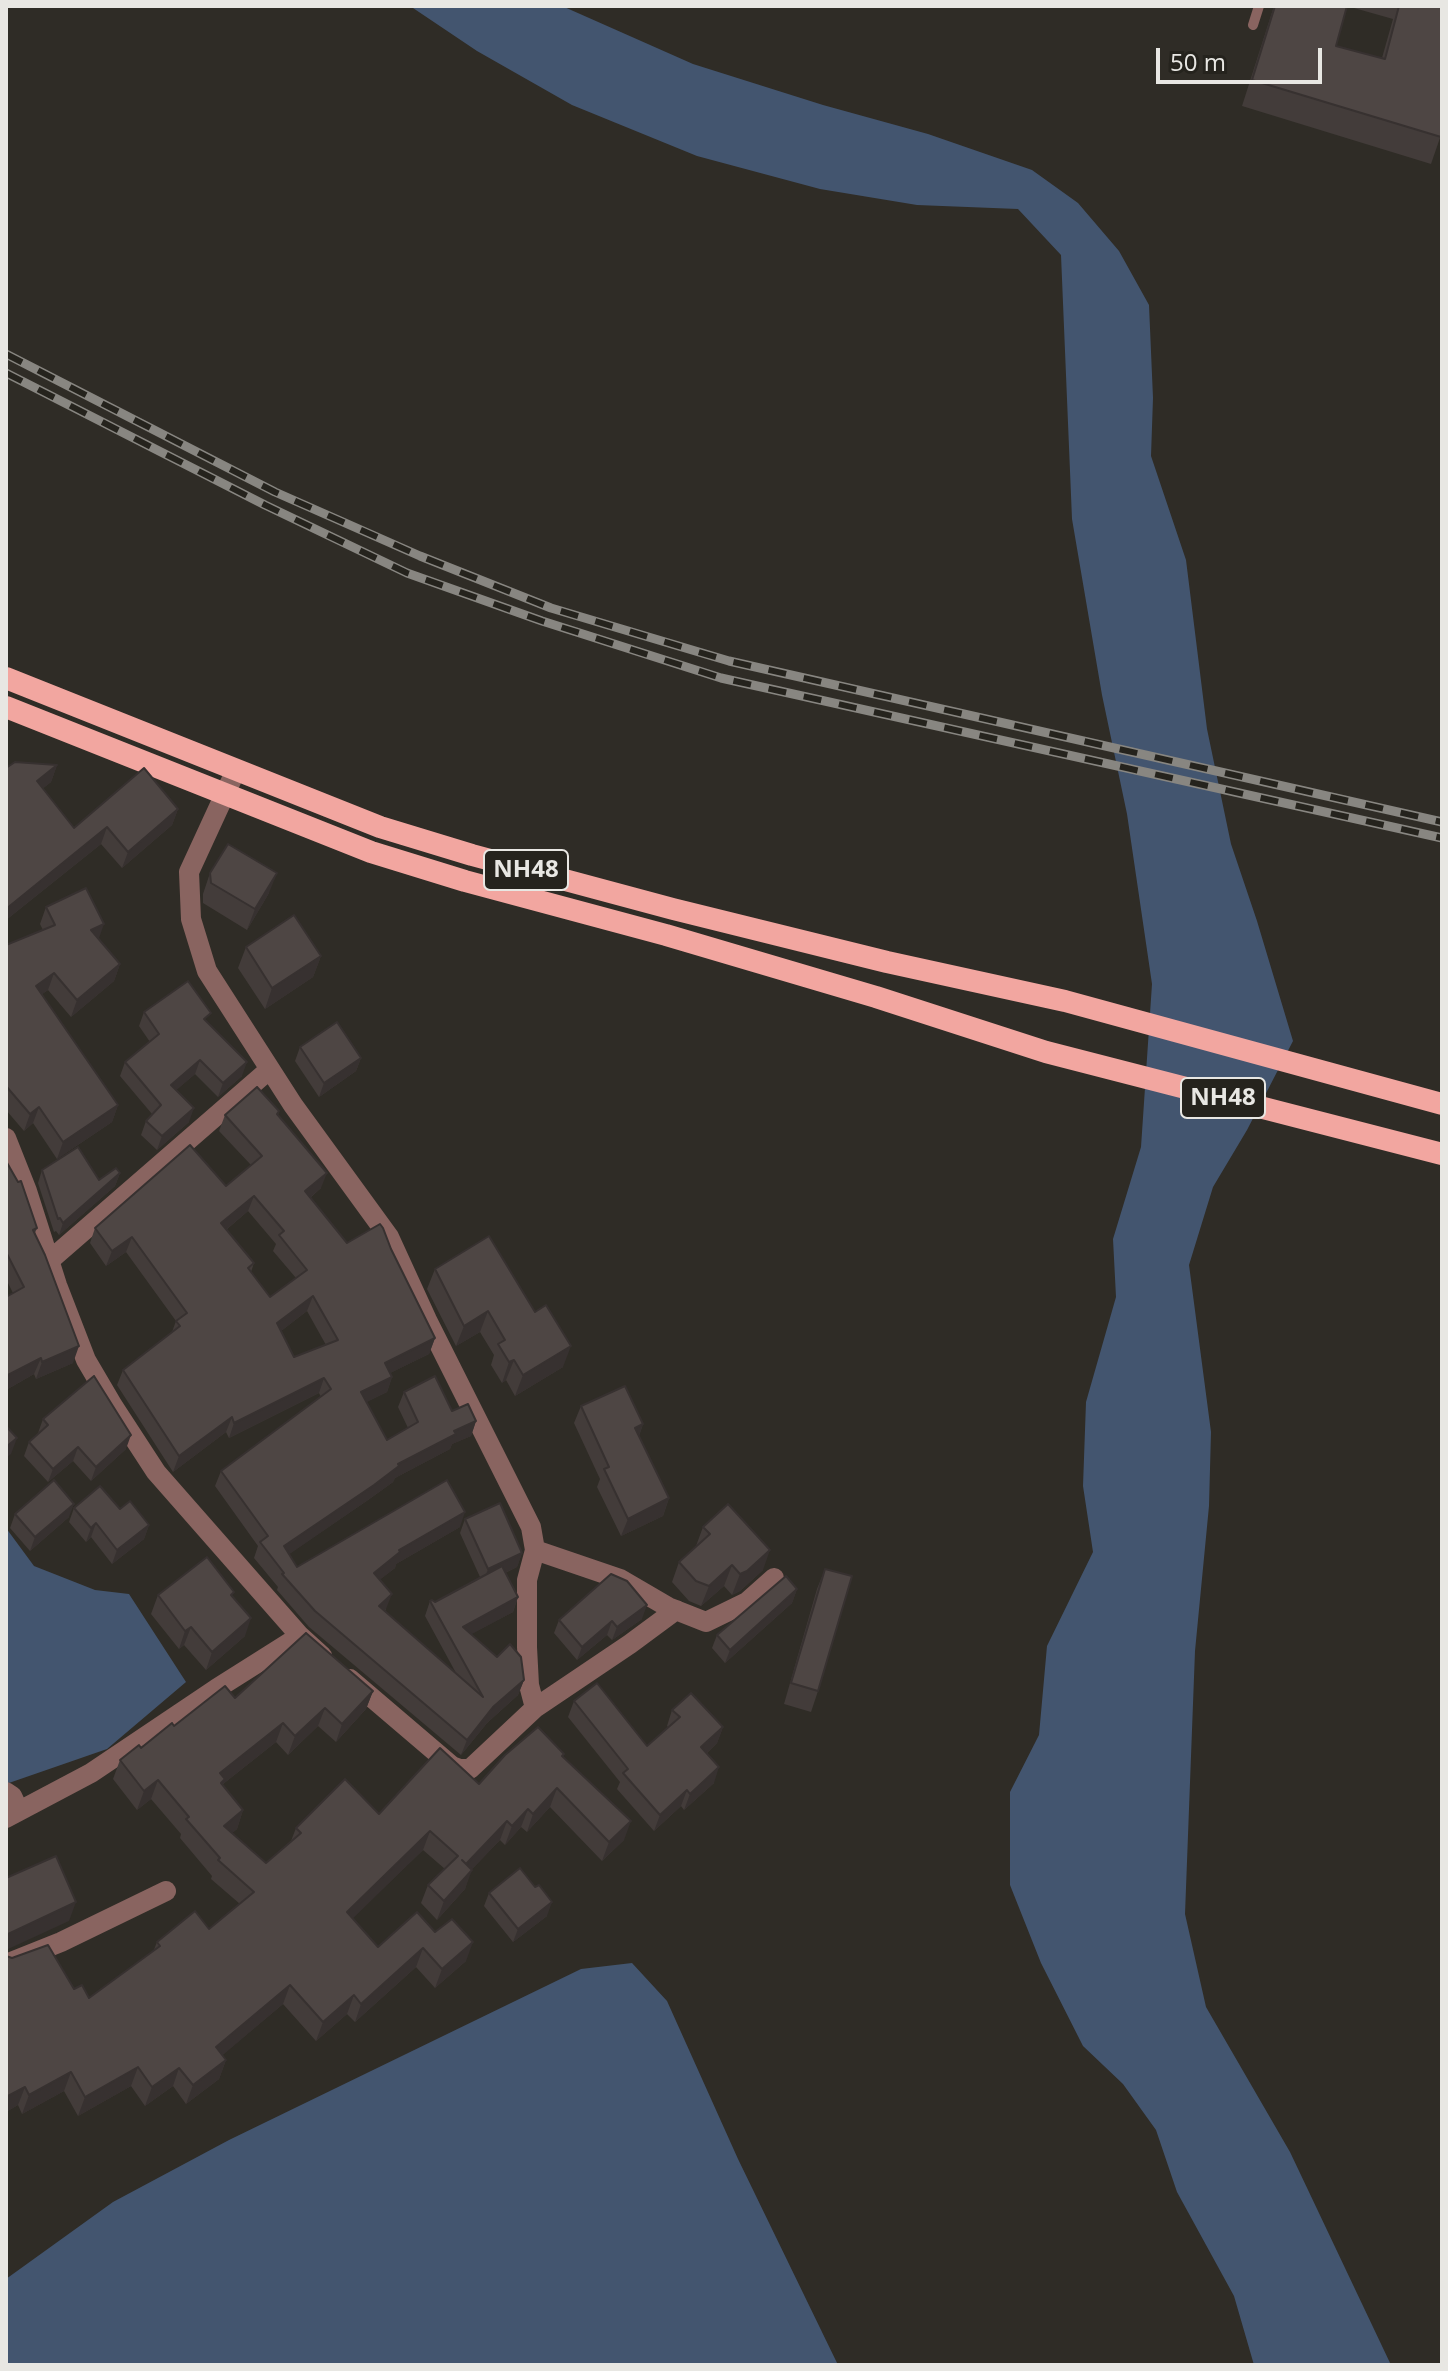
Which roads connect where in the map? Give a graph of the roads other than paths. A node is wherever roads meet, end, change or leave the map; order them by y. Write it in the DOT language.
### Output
graph roads {
  1 [pos="1259,6"];
  2 [pos="1253,25"];
  3 [pos="6,678"];
  4 [pos="6,707"];
  5 [pos="236,770"];
  6 [pos="225,794"];
  7 [pos="270,1069"];
  8 [pos="1442,1104"];
  9 [pos="6,1138"];
  10 [pos="1442,1154"];
  11 [pos="49,1261"];
  12 [pos="535,1550"];
  13 [pos="774,1578"];
  14 [pos="676,1610"];
  15 [pos="300,1636"];
  16 [pos="535,1708"];
  17 [pos="6,1792"];
  18 [pos="12,1814"];
  19 [pos="166,1891"];
  20 [pos="6,1964"];
  1 -- 2 [label="lane"];
  3 -- 5 [label="highway, NH48"];
  4 -- 6 [label="highway, NH48"];
  5 -- 6 [label="street"];
  5 -- 8 [label="highway, NH48"];
  6 -- 7 [label="street"];
  6 -- 10 [label="highway, NH48"];
  7 -- 11 [label="street"];
  7 -- 12 [label="street"];
  9 -- 11 [label="street"];
  11 -- 15 [label="street"];
  12 -- 14 [label="street"];
  12 -- 16 [label="street"];
  13 -- 14 [label="street"];
  14 -- 16 [label="street"];
  15 -- 16 [label="street"];
  15 -- 18 [label="street"];
  17 -- 18 [label="street"];
  19 -- 20 [label="street"];
}
